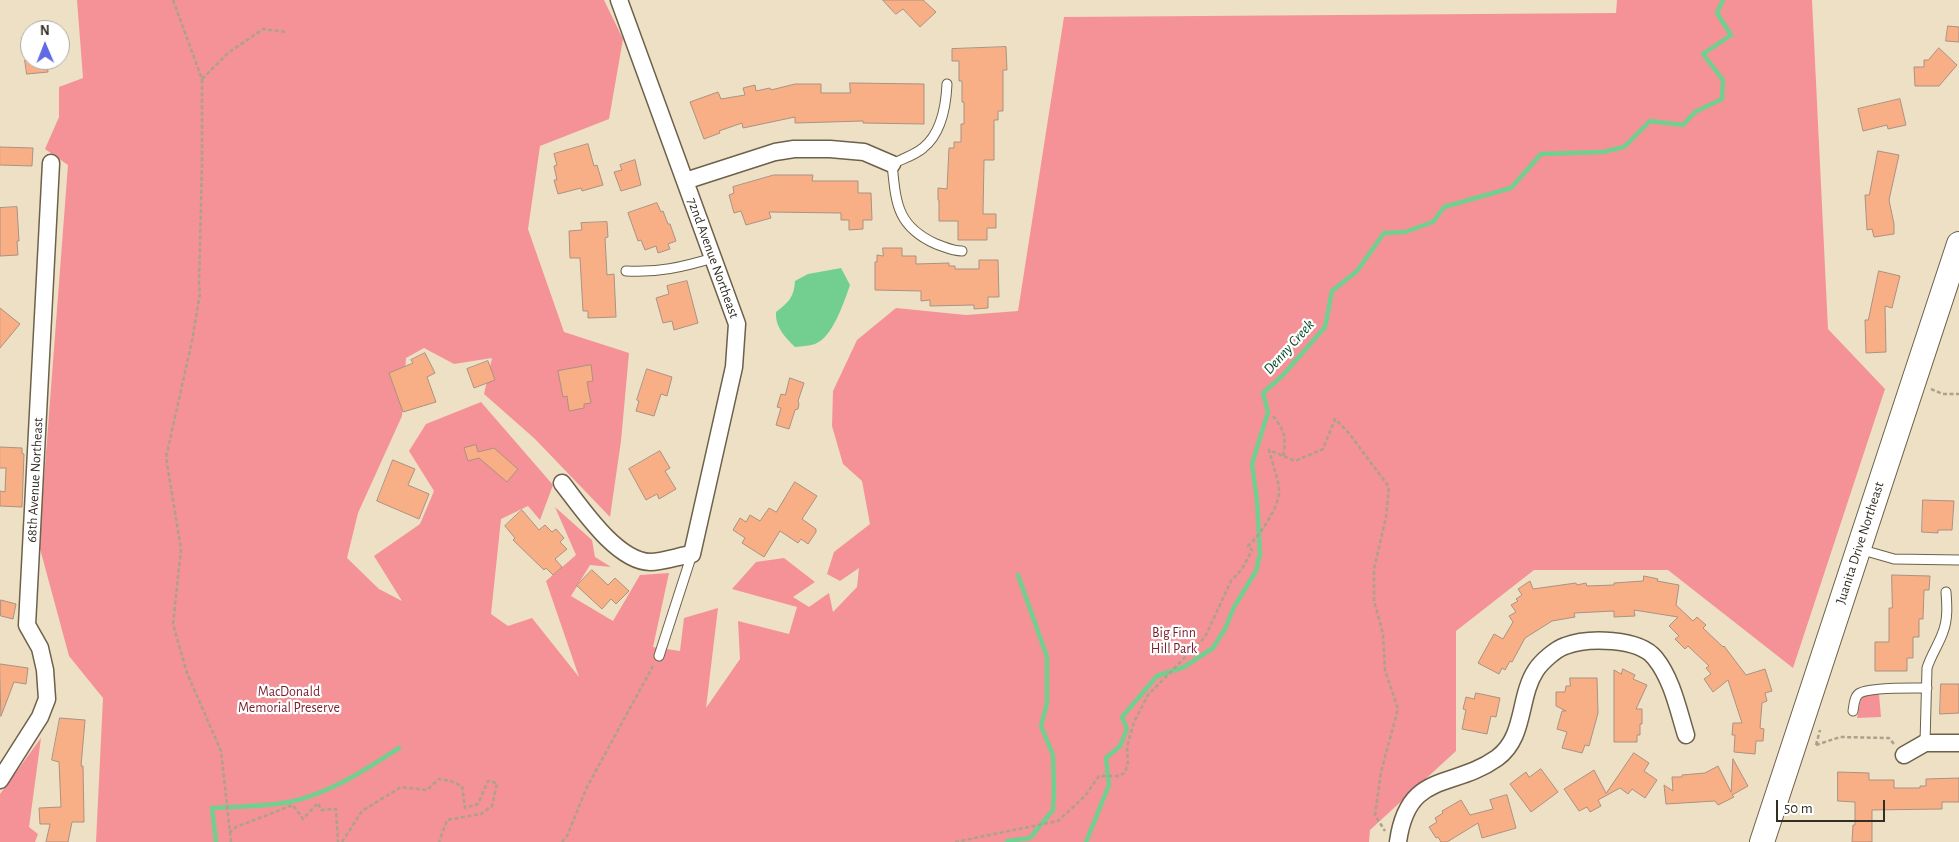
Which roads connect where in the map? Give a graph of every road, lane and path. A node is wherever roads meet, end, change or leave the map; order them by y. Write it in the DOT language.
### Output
graph roads {
  1 [pos="173,0"];
  2 [pos="619,0"];
  3 [pos="287,32"];
  4 [pos="202,79"];
  5 [pos="947,84"];
  6 [pos="51,163"];
  7 [pos="892,164"];
  8 [pos="685,181"];
  9 [pos="1959,244"];
  10 [pos="962,252"];
  11 [pos="713,258"];
  12 [pos="626,271"];
  13 [pos="1914,382"];
  14 [pos="1959,394"];
  15 [pos="1273,416"];
  16 [pos="1283,457"];
  17 [pos="562,484"];
  18 [pos="1858,549"];
  19 [pos="692,554"];
  20 [pos="1959,560"];
  21 [pos="1946,592"];
  22 [pos="659,656"];
  23 [pos="1927,688"];
  24 [pos="1853,711"];
  25 [pos="1686,735"];
  26 [pos="1925,743"];
  27 [pos="1959,743"];
  28 [pos="1793,746"];
  29 [pos="1904,754"];
  30 [pos="0,780"];
  31 [pos="229,833"];
  32 [pos="1394,839"];
  33 [pos="231,842"];
  34 [pos="338,842"];
  35 [pos="342,842"];
  36 [pos="439,842"];
  37 [pos="562,842"];
  38 [pos="955,842"];
  39 [pos="1762,842"];
  1 -- 4 [label="path"];
  2 -- 8 [label="street, 72nd Avenue Northeast"];
  3 -- 4 [label="path"];
  4 -- 31 [label="path"];
  5 -- 7 [label="lane"];
  6 -- 30 [label="street, 68th Avenue Northeast"];
  7 -- 8 [label="street"];
  7 -- 10 [label="lane"];
  8 -- 11 [label="street, 72nd Avenue Northeast"];
  9 -- 13 [label="main road, Juanita Drive Northeast"];
  11 -- 12 [label="lane"];
  11 -- 19 [label="street, 72nd Avenue Northeast"];
  13 -- 14 [label="path"];
  13 -- 18 [label="main road, Juanita Drive Northeast"];
  15 -- 16 [label="path"];
  16 -- 32 [label="path"];
  16 -- 38 [label="path"];
  17 -- 19 [label="street"];
  18 -- 20 [label="lane"];
  18 -- 28 [label="main road, Juanita Drive Northeast"];
  19 -- 22 [label="lane"];
  21 -- 23 [label="lane"];
  22 -- 37 [label="path"];
  23 -- 24 [label="lane"];
  23 -- 26 [label="lane"];
  25 -- 32 [label="street"];
  26 -- 27 [label="street"];
  26 -- 29 [label="street"];
  28 -- 29 [label="path"];
  28 -- 39 [label="main road, Juanita Drive Northeast"];
  31 -- 33 [label="path"];
  31 -- 34 [label="path"];
  35 -- 36 [label="path"];
}
